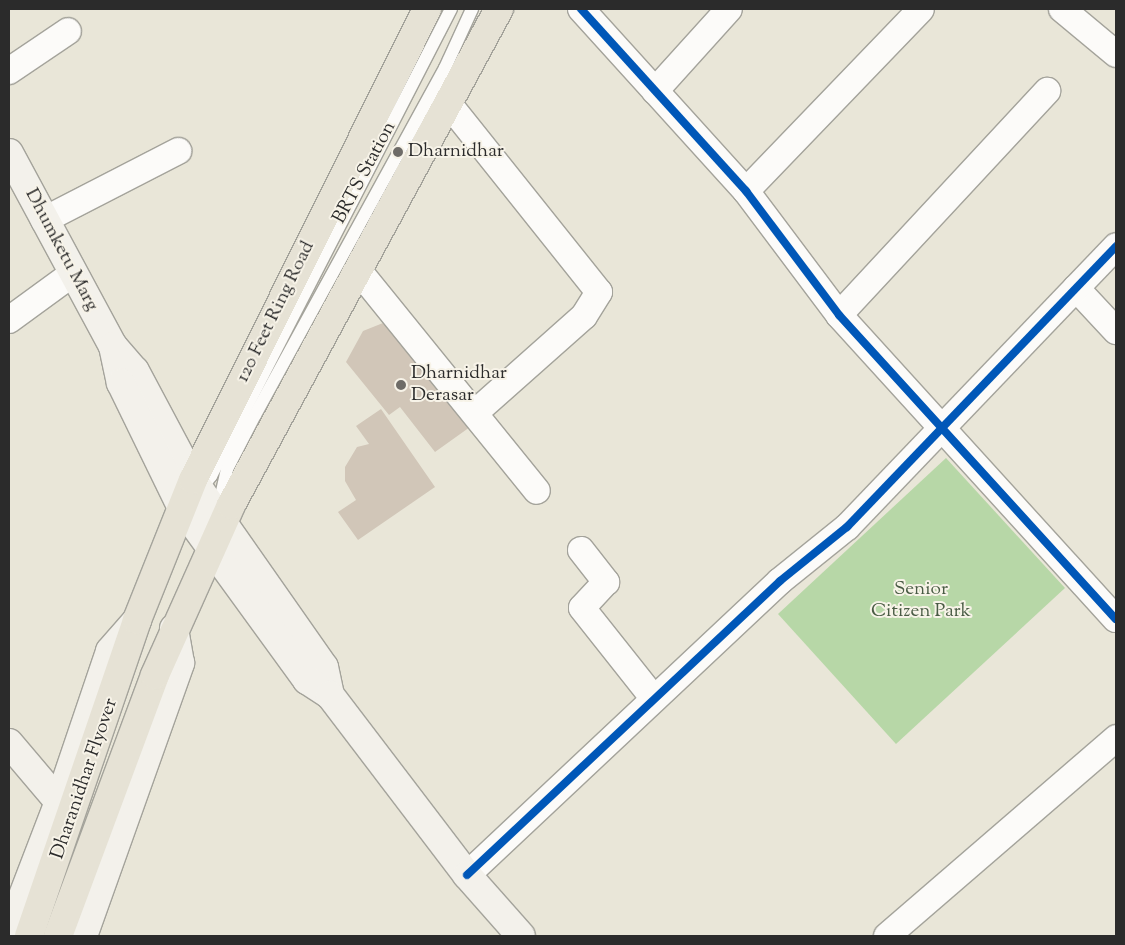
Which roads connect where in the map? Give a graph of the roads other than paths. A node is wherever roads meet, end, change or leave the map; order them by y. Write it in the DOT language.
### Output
graph roads {
  1 [pos="427,9"];
  2 [pos="451,9"];
  3 [pos="472,9"];
  4 [pos="499,9"];
  5 [pos="581,9"];
  6 [pos="729,9"];
  7 [pos="921,9"];
  8 [pos="1062,9"];
  9 [pos="68,31"];
  10 [pos="1116,54"];
  11 [pos="9,71"];
  12 [pos="655,91"];
  13 [pos="1047,91"];
  14 [pos="448,103"];
  15 [pos="178,151"];
  16 [pos="9,153"];
  17 [pos="746,191"];
  18 [pos="44,220"];
  19 [pos="1116,246"];
  20 [pos="358,270"];
  21 [pos="72,274"];
  22 [pos="1076,288"];
  23 [pos="840,315"];
  24 [pos="9,320"];
  25 [pos="1116,331"];
  26 [pos="476,412"];
  27 [pos="942,430"];
  28 [pos="537,491"];
  29 [pos="192,492"];
  30 [pos="220,518"];
  31 [pos="581,550"];
  32 [pos="207,557"];
  33 [pos="1116,619"];
  34 [pos="137,620"];
  35 [pos="174,629"];
  36 [pos="330,695"];
  37 [pos="654,699"];
  38 [pos="9,743"];
  39 [pos="1111,752"];
  40 [pos="59,802"];
  41 [pos="467,874"];
  42 [pos="9,932"];
  43 [pos="29,936"];
  44 [pos="58,936"];
  45 [pos="83,936"];
  46 [pos="520,936"];
  47 [pos="887,936"];
  1 -- 29 [label="main road, 120 Feet Ring Road"];
  2 -- 29 [label="lane, BRTS Station"];
  3 -- 30 [label="lane, BRTS Station"];
  4 -- 14 [label="main road"];
  5 -- 12 [label="street"];
  6 -- 12 [label="street"];
  7 -- 17 [label="street"];
  8 -- 10 [label="street"];
  9 -- 11 [label="street"];
  12 -- 17 [label="street"];
  13 -- 23 [label="street"];
  14 -- 20 [label="main road"];
  14 -- 26 [label="street"];
  15 -- 18 [label="street"];
  16 -- 18 [label="street, Dhumketu Marg"];
  17 -- 23 [label="street"];
  18 -- 21 [label="street, Dhumketu Marg"];
  19 -- 22 [label="street"];
  20 -- 26 [label="street"];
  20 -- 30 [label="main road"];
  21 -- 24 [label="street"];
  21 -- 29 [label="street, Dhumketu Marg"];
  22 -- 25 [label="street"];
  22 -- 27 [label="street"];
  23 -- 27 [label="street"];
  26 -- 28 [label="street"];
  27 -- 33 [label="street"];
  27 -- 37 [label="street"];
  29 -- 30 [label="street"];
  29 -- 32 [label="street"];
  29 -- 34 [label="main road, 120 Feet Ring Road"];
  30 -- 32 [label="main road"];
  30 -- 36 [label="street"];
  31 -- 37 [label="street"];
  32 -- 35 [label="main road"];
  32 -- 36 [label="street"];
  34 -- 40 [label="street"];
  34 -- 43 [label="main road, Dharanidhar Flyover"];
  35 -- 44 [label="main road, Dharanidhar Flyover"];
  35 -- 45 [label="street"];
  36 -- 41 [label="street"];
  37 -- 41 [label="street"];
  38 -- 40 [label="street"];
  39 -- 47 [label="street"];
  40 -- 42 [label="street"];
  41 -- 46 [label="street"];
}
